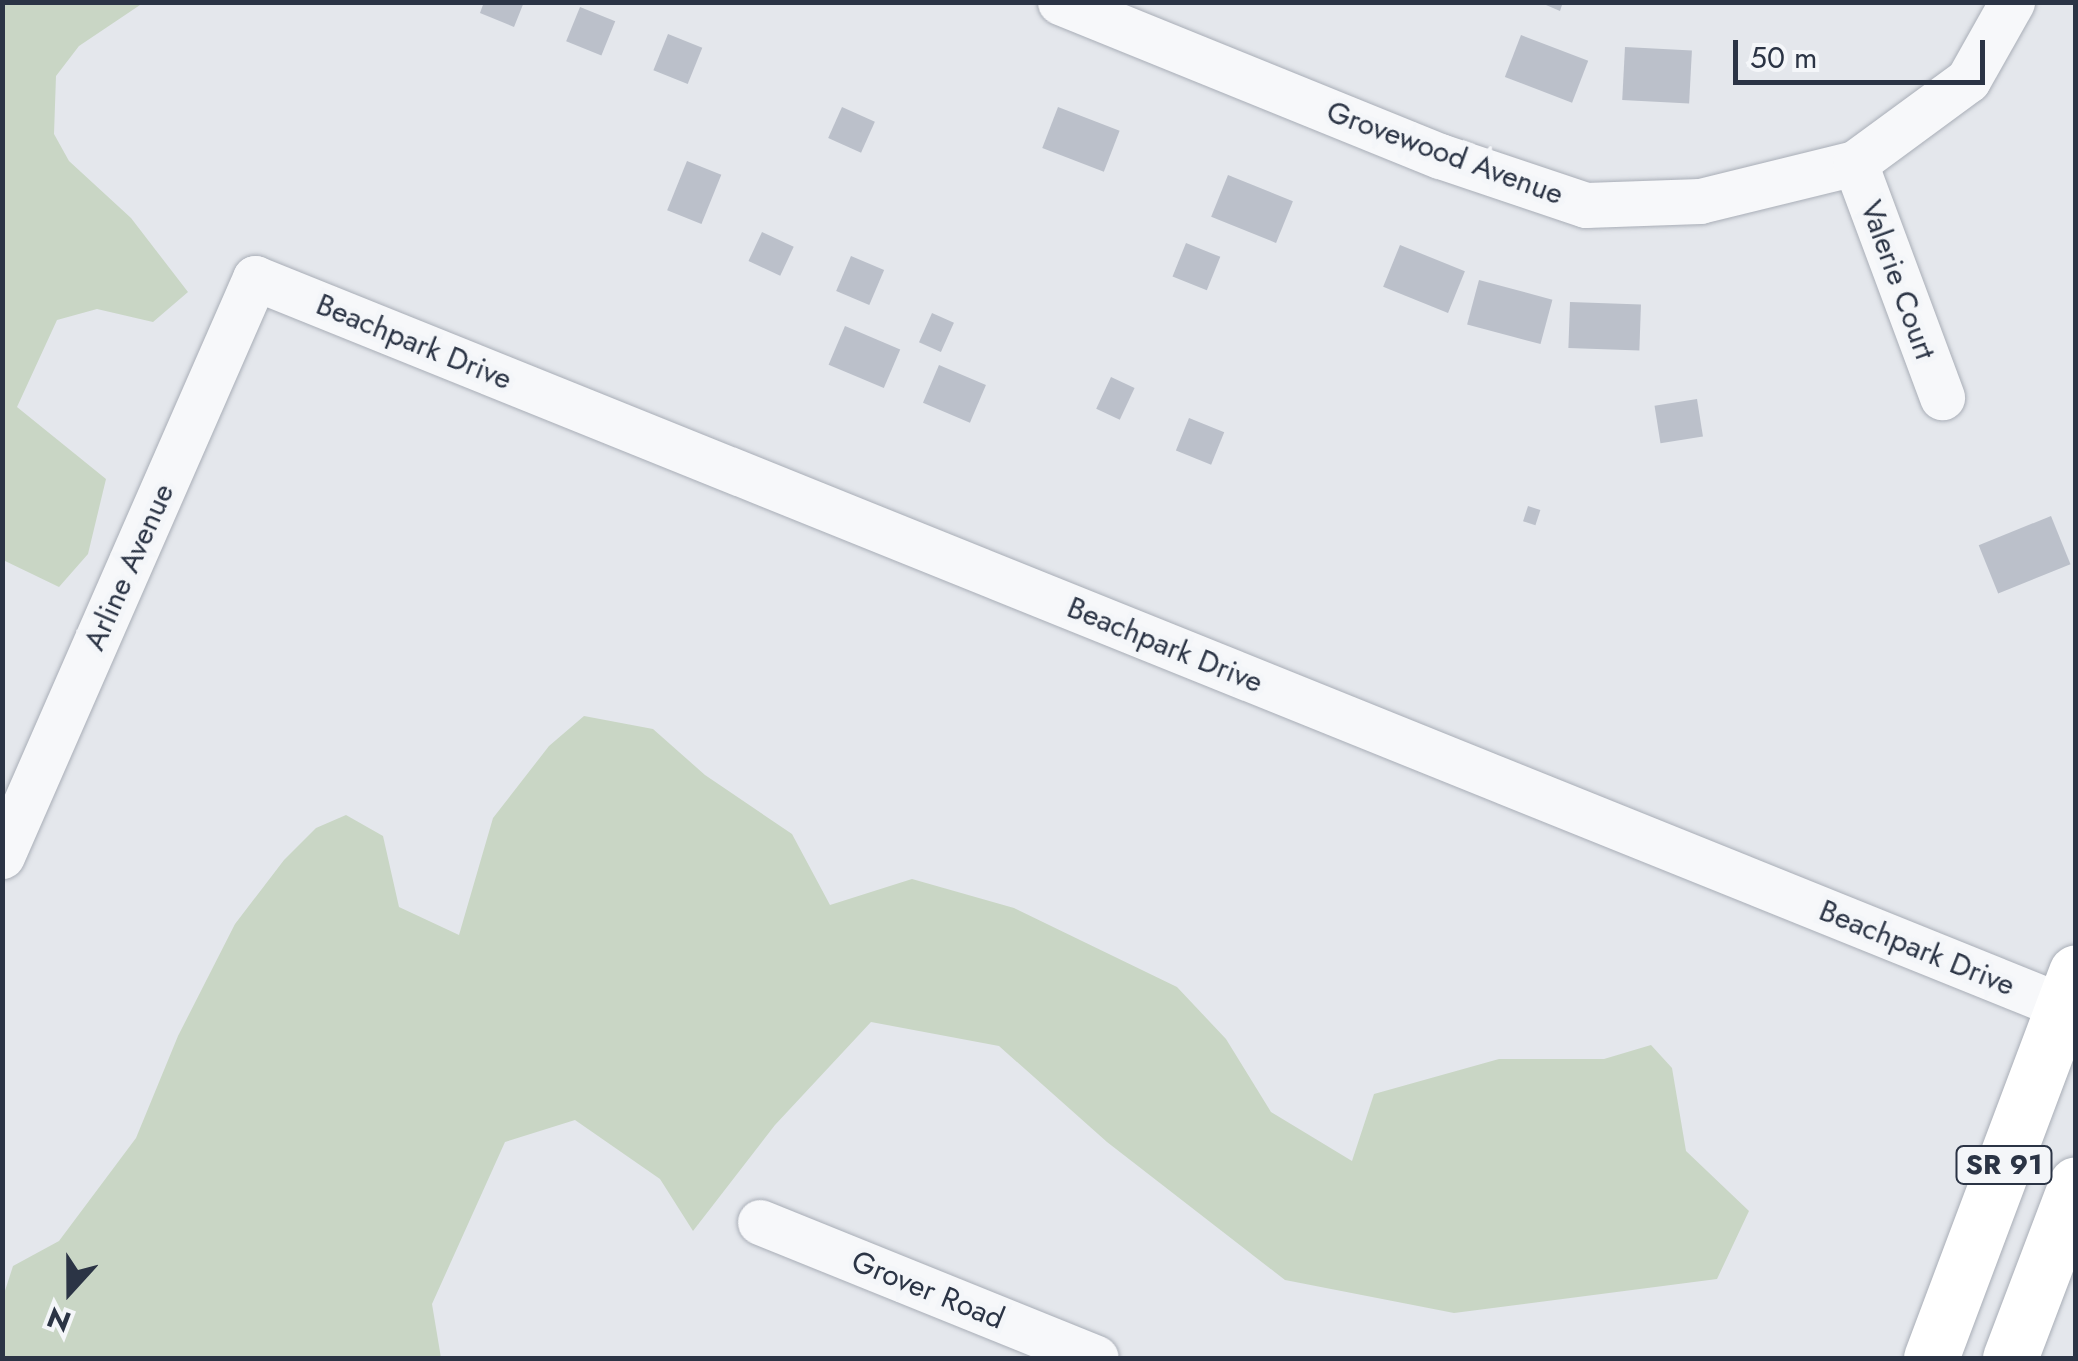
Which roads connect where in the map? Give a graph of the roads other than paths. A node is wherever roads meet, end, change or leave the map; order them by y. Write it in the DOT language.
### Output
graph roads {
  1 [pos="1060,2"];
  2 [pos="2012,2"];
  3 [pos="1855,163"];
  4 [pos="255,278"];
  5 [pos="1942,398"];
  6 [pos="2,856"];
  7 [pos="2071,997"];
  8 [pos="2076,1184"];
  9 [pos="760,1222"];
  10 [pos="1096,1358"];
  11 [pos="1932,1358"];
  12 [pos="2010,1358"];
  1 -- 3 [label="street, Grovewood Avenue"];
  2 -- 3 [label="street, Grovewood Avenue"];
  3 -- 5 [label="street, Valerie Court"];
  4 -- 6 [label="street, Arline Avenue"];
  4 -- 7 [label="street, Beachpark Drive"];
  7 -- 11 [label="main road, SR 91"];
  8 -- 12 [label="main road, SR 91"];
  9 -- 10 [label="street, Grover Road"];
}
